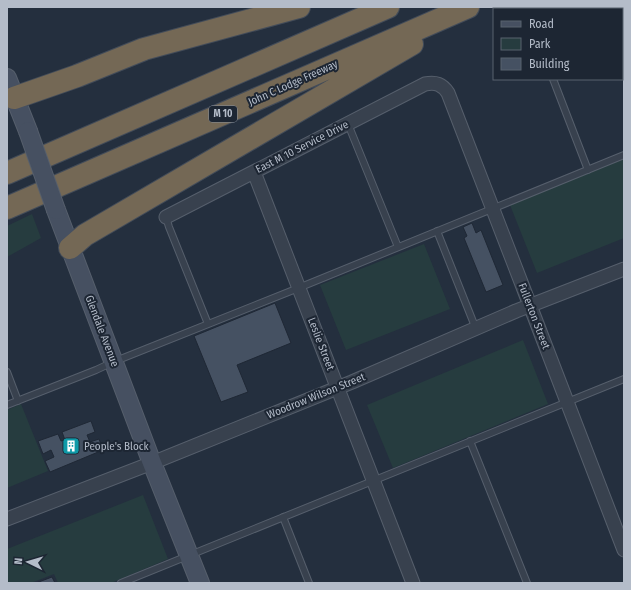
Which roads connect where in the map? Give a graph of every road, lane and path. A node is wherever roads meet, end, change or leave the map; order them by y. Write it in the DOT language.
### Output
graph roads {
  1 [pos="299,7"];
  2 [pos="388,7"];
  3 [pos="468,7"];
  4 [pos="439,20"];
  5 [pos="553,80"];
  6 [pos="440,84"];
  7 [pos="9,91"];
  8 [pos="348,124"];
  9 [pos="624,155"];
  10 [pos="588,170"];
  11 [pos="254,172"];
  12 [pos="7,173"];
  13 [pos="7,208"];
  14 [pos="492,208"];
  15 [pos="166,217"];
  16 [pos="437,231"];
  17 [pos="398,247"];
  18 [pos="70,248"];
  19 [pos="624,270"];
  20 [pos="299,287"];
  21 [pos="531,306"];
  22 [pos="208,324"];
  23 [pos="476,329"];
  24 [pos="113,362"];
  25 [pos="7,372"];
  26 [pos="624,379"];
  27 [pos="338,388"];
  28 [pos="18,401"];
  29 [pos="568,402"];
  30 [pos="7,405"];
  31 [pos="470,441"];
  32 [pos="152,463"];
  33 [pos="374,480"];
  34 [pos="283,517"];
  35 [pos="7,519"];
  36 [pos="624,550"];
  37 [pos="189,555"];
  38 [pos="121,583"];
  39 [pos="200,583"];
  40 [pos="309,583"];
  41 [pos="413,583"];
  42 [pos="527,583"];
  1 -- 7 [label="highway"];
  2 -- 12 [label="highway"];
  3 -- 4 [label="highway, John C Lodge Freeway / M 10"];
  4 -- 13 [label="highway, John C Lodge Freeway / M 10"];
  4 -- 18 [label="highway"];
  5 -- 10 [label="lane"];
  6 -- 8 [label="street, East M 10 Service Drive"];
  6 -- 14 [label="street, Fullerton Street"];
  7 -- 18 [label="street, Glendale Avenue, bridge"];
  8 -- 11 [label="street, East M 10 Service Drive"];
  8 -- 17 [label="lane"];
  9 -- 10 [label="lane"];
  10 -- 14 [label="lane"];
  11 -- 15 [label="street, East M 10 Service Drive"];
  11 -- 20 [label="street, Leslie Street"];
  14 -- 16 [label="lane"];
  14 -- 21 [label="street, Fullerton Street"];
  15 -- 22 [label="lane"];
  16 -- 17 [label="lane"];
  16 -- 23 [label="lane"];
  17 -- 20 [label="lane"];
  18 -- 24 [label="street, Glendale Avenue"];
  19 -- 21 [label="street, Woodrow Wilson Street"];
  20 -- 22 [label="lane"];
  20 -- 27 [label="street, Leslie Street"];
  21 -- 23 [label="street, Woodrow Wilson Street"];
  21 -- 29 [label="street, Fullerton Street"];
  22 -- 24 [label="lane"];
  23 -- 27 [label="street, Woodrow Wilson Street"];
  24 -- 28 [label="lane"];
  24 -- 32 [label="street, Glendale Avenue"];
  25 -- 28 [label="lane"];
  26 -- 29 [label="lane"];
  27 -- 32 [label="street, Woodrow Wilson Street"];
  27 -- 33 [label="street, Leslie Street"];
  28 -- 30 [label="lane"];
  29 -- 31 [label="lane"];
  29 -- 36 [label="street, Fullerton Street"];
  31 -- 33 [label="lane"];
  31 -- 42 [label="lane"];
  32 -- 35 [label="street, Woodrow Wilson Street"];
  32 -- 37 [label="street, Glendale Avenue"];
  33 -- 34 [label="lane"];
  33 -- 41 [label="street, Leslie Street"];
  34 -- 37 [label="lane"];
  34 -- 40 [label="lane"];
  37 -- 38 [label="lane"];
  37 -- 39 [label="street, Glendale Avenue"];
}
